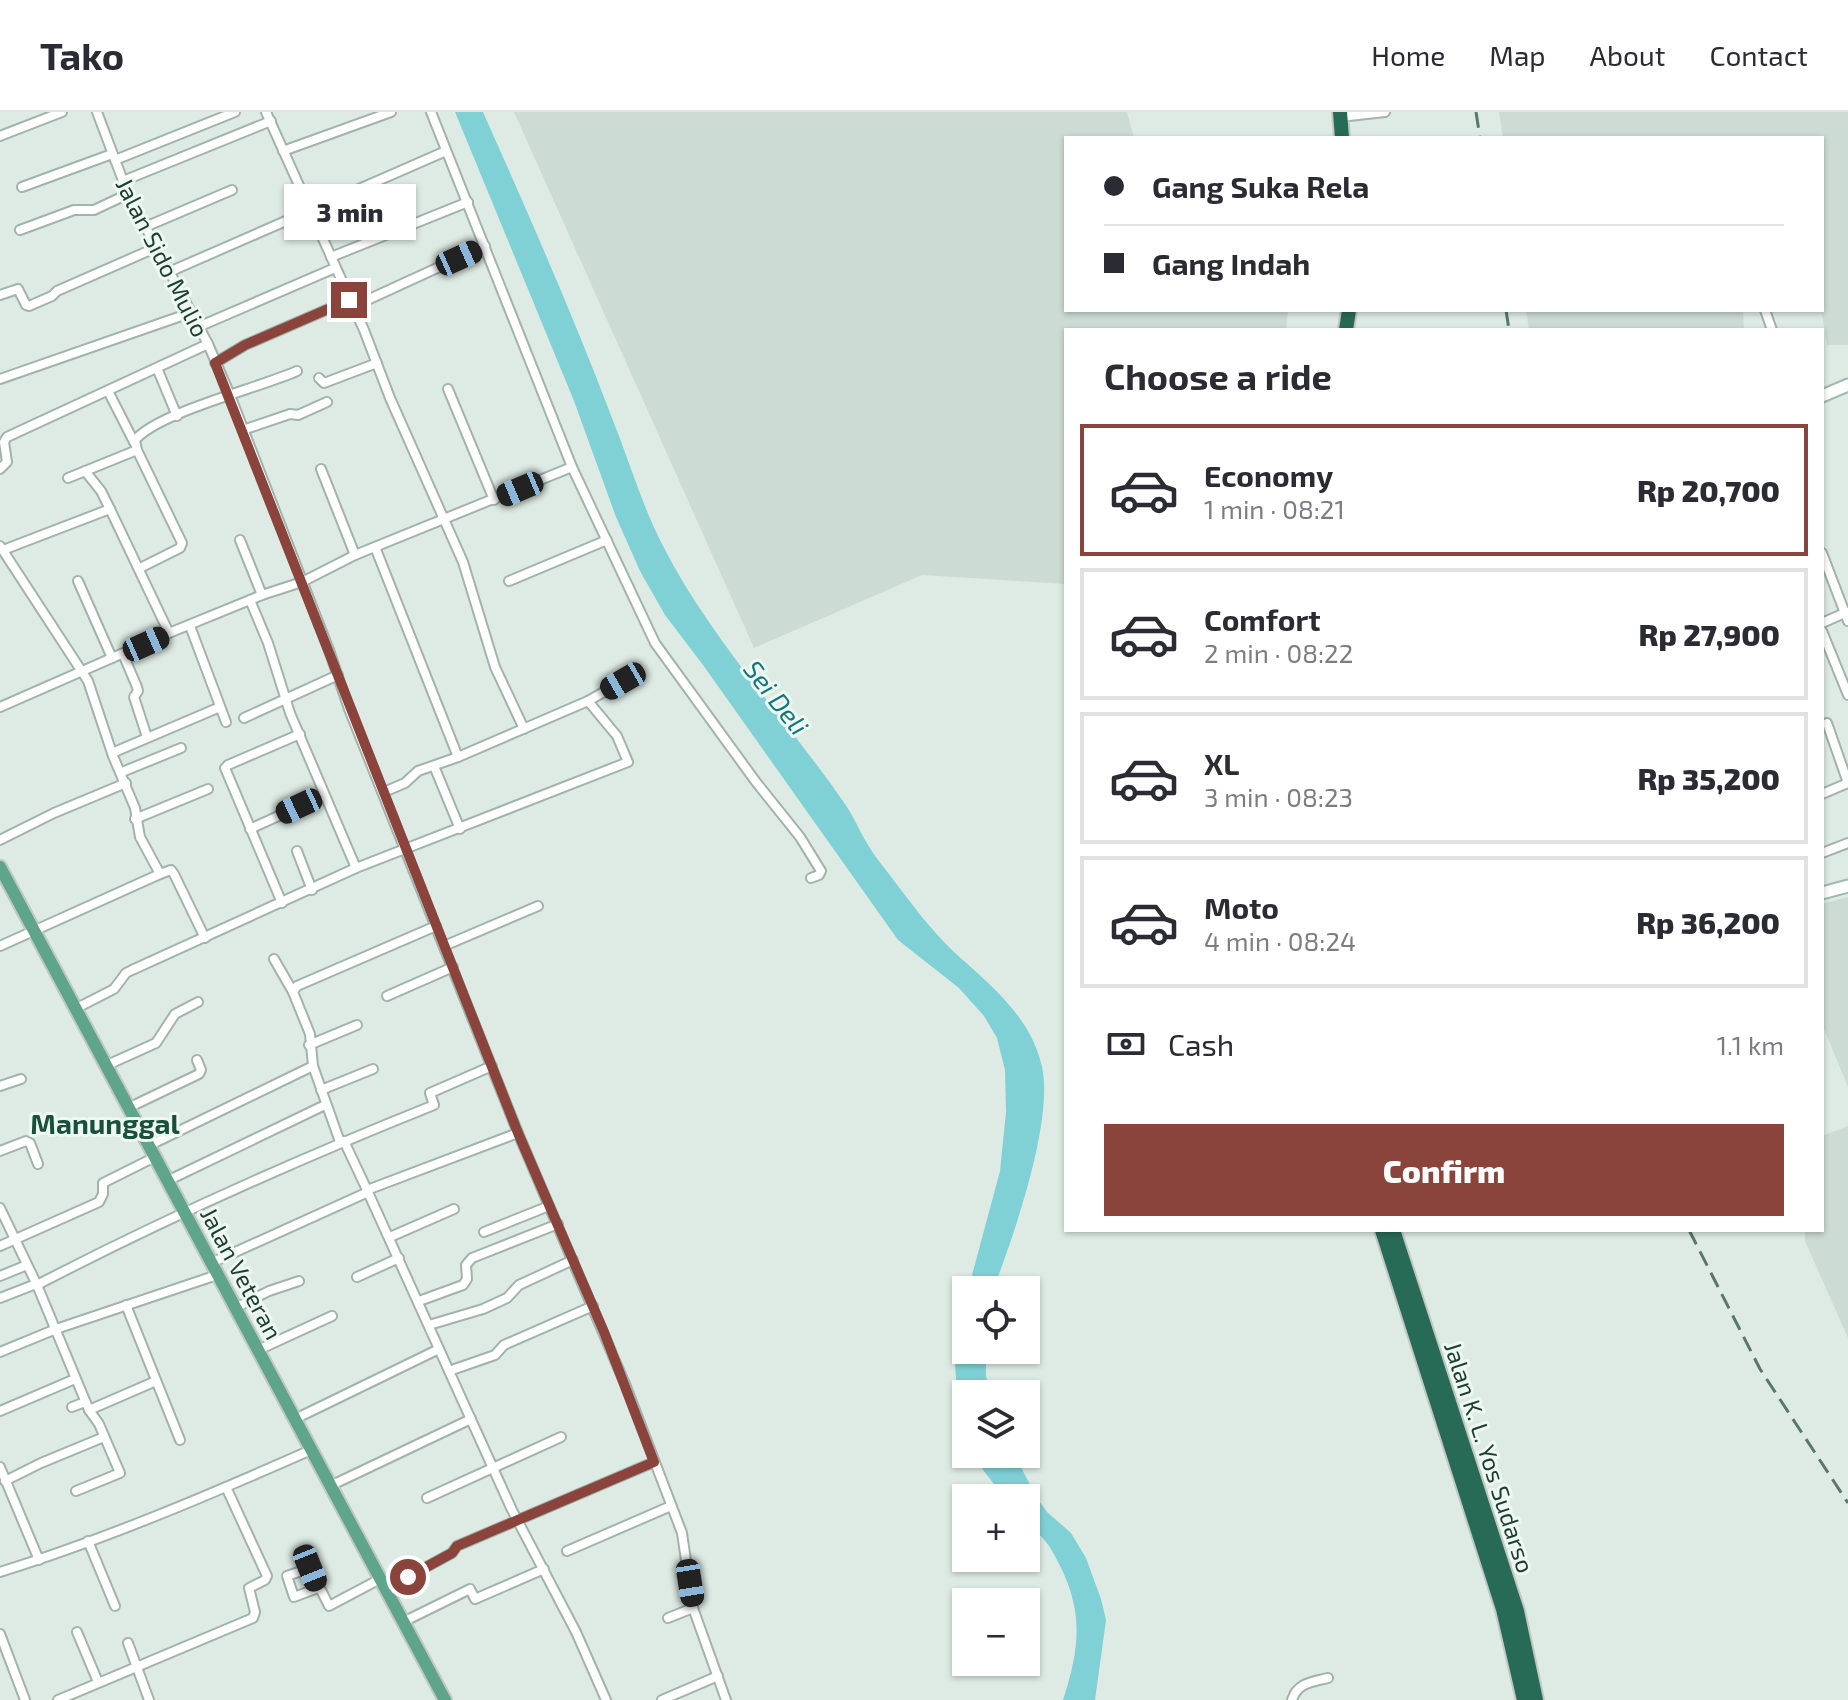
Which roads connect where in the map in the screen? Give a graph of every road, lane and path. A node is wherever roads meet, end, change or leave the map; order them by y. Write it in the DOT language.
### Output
graph roads {
  1 [pos="62,112"];
  2 [pos="97,112"];
  3 [pos="235,112"];
  4 [pos="266,112"];
  5 [pos="391,112"];
  6 [pos="431,112"];
  7 [pos="1385,112"];
  8 [pos="1345,113"];
  9 [pos="271,121"];
  10 [pos="0,136"];
  11 [pos="1342,136"];
  12 [pos="1350,136"];
  13 [pos="283,151"];
  14 [pos="446,151"];
  15 [pos="114,157"];
  16 [pos="123,181"];
  17 [pos="22,187"];
  18 [pos="232,190"];
  19 [pos="128,194"];
  20 [pos="468,202"];
  21 [pos="310,210"];
  22 [pos="145,227"];
  23 [pos="20,230"];
  24 [pos="485,246"];
  25 [pos="155,248"];
  26 [pos="331,257"];
  27 [pos="335,268"];
  28 [pos="169,272"];
  29 [pos="0,295"];
  30 [pos="350,303"];
  31 [pos="190,313"];
  32 [pos="198,327"];
  33 [pos="208,344"];
  34 [pos="215,363"];
  35 [pos="377,363"];
  36 [pos="157,368"];
  37 [pos="297,371"];
  38 [pos="319,378"];
  39 [pos="0,379"];
  40 [pos="1848,385"];
  41 [pos="448,389"];
  42 [pos="108,391"];
  43 [pos="230,395"];
  44 [pos="1824,395"];
  45 [pos="327,402"];
  46 [pos="177,416"];
  47 [pos="243,430"];
  48 [pos="136,447"];
  49 [pos="572,467"];
  50 [pos="0,469"];
  51 [pos="321,469"];
  52 [pos="85,471"];
  53 [pos="68,478"];
  54 [pos="494,500"];
  55 [pos="110,509"];
  56 [pos="443,519"];
  57 [pos="240,540"];
  58 [pos="607,540"];
  59 [pos="375,547"];
  60 [pos="1,548"];
  61 [pos="355,555"];
  62 [pos="1824,558"];
  63 [pos="140,568"];
  64 [pos="78,581"];
  65 [pos="509,581"];
  66 [pos="302,582"];
  67 [pos="262,595"];
  68 [pos="250,600"];
  69 [pos="1847,615"];
  70 [pos="1824,622"];
  71 [pos="190,626"];
  72 [pos="169,633"];
  73 [pos="1824,636"];
  74 [pos="123,654"];
  75 [pos="112,658"];
  76 [pos="81,671"];
  77 [pos="338,675"];
  78 [pos="623,681"];
  79 [pos="1848,695"];
  80 [pos="285,699"];
  81 [pos="588,701"];
  82 [pos="0,707"];
  83 [pos="220,707"];
  84 [pos="244,718"];
  85 [pos="226,722"];
  86 [pos="1827,723"];
  87 [pos="524,729"];
  88 [pos="300,734"];
  89 [pos="147,737"];
  90 [pos="181,748"];
  91 [pos="112,753"];
  92 [pos="458,757"];
  93 [pos="434,766"];
  94 [pos="122,772"];
  95 [pos="126,783"];
  96 [pos="208,789"];
  97 [pos="384,792"];
  98 [pos="1824,793"];
  99 [pos="324,795"];
  100 [pos="135,819"];
  101 [pos="250,829"];
  102 [pos="460,829"];
  103 [pos="0,840"];
  104 [pos="1848,843"];
  105 [pos="406,849"];
  106 [pos="297,851"];
  107 [pos="1824,852"];
  108 [pos="0,867"];
  109 [pos="356,868"];
  110 [pos="160,874"];
  111 [pos="811,878"];
  112 [pos="1848,886"];
  113 [pos="312,890"];
  114 [pos="1824,890"];
  115 [pos="282,903"];
  116 [pos="538,906"];
  117 [pos="436,926"];
  118 [pos="34,932"];
  119 [pos="205,938"];
  120 [pos="0,946"];
  121 [pos="444,946"];
  122 [pos="274,959"];
  123 [pos="453,967"];
  124 [pos="293,992"];
  125 [pos="387,996"];
  126 [pos="198,1002"];
  127 [pos="75,1009"];
  128 [pos="357,1025"];
  129 [pos="309,1045"];
  130 [pos="197,1060"];
  131 [pos="105,1066"];
  132 [pos="313,1066"];
  133 [pos="492,1066"];
  134 [pos="373,1069"];
  135 [pos="21,1079"];
  136 [pos="0,1086"];
  137 [pos="321,1090"];
  138 [pos="325,1105"];
  139 [pos="128,1108"];
  140 [pos="518,1133"];
  141 [pos="342,1142"];
  142 [pos="0,1151"];
  143 [pos="152,1152"];
  144 [pos="38,1164"];
  145 [pos="167,1181"];
  146 [pos="368,1191"];
  147 [pos="549,1206"];
  148 [pos="0,1208"];
  149 [pos="454,1209"];
  150 [pos="184,1213"];
  151 [pos="558,1224"];
  152 [pos="484,1232"];
  153 [pos="1383,1232"];
  154 [pos="1394,1232"];
  155 [pos="390,1237"];
  156 [pos="14,1239"];
  157 [pos="0,1246"];
  158 [pos="399,1258"];
  159 [pos="573,1260"];
  160 [pos="27,1265"];
  161 [pos="214,1269"];
  162 [pos="0,1276"];
  163 [pos="357,1277"];
  164 [pos="299,1281"];
  165 [pos="36,1285"];
  166 [pos="0,1298"];
  167 [pos="419,1301"];
  168 [pos="126,1305"];
  169 [pos="593,1306"];
  170 [pos="235,1308"];
  171 [pos="332,1316"];
  172 [pos="429,1325"];
  173 [pos="56,1329"];
  174 [pos="439,1349"];
  175 [pos="258,1350"];
  176 [pos="0,1352"];
  177 [pos="449,1371"];
  178 [pos="75,1379"];
  179 [pos="156,1381"];
  180 [pos="87,1406"];
  181 [pos="72,1407"];
  182 [pos="0,1411"];
  183 [pos="295,1419"];
  184 [pos="471,1419"];
  185 [pos="104,1437"];
  186 [pos="561,1437"];
  187 [pos="180,1440"];
  188 [pos="311,1450"];
  189 [pos="654,1462"];
  190 [pos="0,1467"];
  191 [pos="494,1467"];
  192 [pos="5,1481"];
  193 [pos="330,1486"];
  194 [pos="226,1487"];
  195 [pos="76,1491"];
  196 [pos="427,1498"];
  197 [pos="671,1506"];
  198 [pos="517,1518"];
  199 [pos="88,1541"];
  200 [pos="567,1551"];
  201 [pos="39,1560"];
  202 [pos="544,1569"];
  203 [pos="0,1572"];
  204 [pos="383,1584"];
  205 [pos="318,1588"];
  206 [pos="115,1606"];
  207 [pos="693,1608"];
  208 [pos="668,1618"];
  209 [pos="403,1622"];
  210 [pos="77,1632"];
  211 [pos="0,1634"];
  212 [pos="128,1643"];
  213 [pos="137,1667"];
  214 [pos="718,1676"];
  215 [pos="1328,1678"];
  216 [pos="98,1682"];
  217 [pos="25,1700"];
  218 [pos="58,1700"];
  219 [pos="149,1700"];
  220 [pos="445,1700"];
  221 [pos="606,1700"];
  222 [pos="662,1700"];
  223 [pos="726,1700"];
  224 [pos="1292,1700"];
  225 [pos="1524,1700"];
  226 [pos="1536,1700"];
  1 -- 10 [label="street"];
  2 -- 15 [label="street, Jalan Sido Mulio"];
  3 -- 15 [label="street"];
  4 -- 9 [label="street"];
  5 -- 13 [label="street"];
  6 -- 14 [label="street"];
  7 -- 8 [label="street"];
  8 -- 11 [label="highway"];
  8 -- 12 [label="highway"];
  9 -- 13 [label="street"];
  9 -- 16 [label="street"];
  13 -- 21 [label="street"];
  14 -- 20 [label="street"];
  14 -- 21 [label="street"];
  15 -- 16 [label="street, Jalan Sido Mulio"];
  15 -- 17 [label="street"];
  16 -- 19 [label="street, Jalan Sido Mulio"];
  18 -- 22 [label="street"];
  19 -- 22 [label="street, Jalan Sido Mulio"];
  19 -- 23 [label="street"];
  20 -- 24 [label="street"];
  20 -- 26 [label="street"];
  21 -- 26 [label="street"];
  21 -- 28 [label="street"];
  22 -- 25 [label="street, Jalan Sido Mulio"];
  24 -- 30 [label="street"];
  24 -- 49 [label="street"];
  25 -- 28 [label="street, Jalan Sido Mulio"];
  25 -- 29 [label="street"];
  26 -- 27 [label="street"];
  27 -- 30 [label="street"];
  27 -- 32 [label="street"];
  28 -- 31 [label="street, Jalan Sido Mulio"];
  30 -- 34 [label="street"];
  30 -- 35 [label="street"];
  31 -- 32 [label="street, Jalan Sido Mulio"];
  31 -- 39 [label="street"];
  32 -- 33 [label="street, Jalan Sido Mulio"];
  33 -- 34 [label="street, Jalan Sido Mulio"];
  33 -- 36 [label="street"];
  34 -- 43 [label="street, Jalan Sido Mulio"];
  35 -- 38 [label="street"];
  35 -- 56 [label="street"];
  36 -- 42 [label="street"];
  36 -- 46 [label="street"];
  37 -- 43 [label="street"];
  40 -- 44 [label="street"];
  41 -- 54 [label="street"];
  42 -- 48 [label="street"];
  42 -- 50 [label="street"];
  43 -- 46 [label="street"];
  43 -- 47 [label="street, Jalan Sido Mulio"];
  45 -- 47 [label="street"];
  46 -- 48 [label="street"];
  47 -- 66 [label="street, Jalan Sido Mulio"];
  48 -- 52 [label="street"];
  48 -- 63 [label="street"];
  49 -- 54 [label="street"];
  49 -- 58 [label="street"];
  51 -- 61 [label="street"];
  52 -- 53 [label="street"];
  52 -- 55 [label="street"];
  54 -- 56 [label="street"];
  55 -- 60 [label="street"];
  55 -- 63 [label="street"];
  56 -- 59 [label="street"];
  56 -- 87 [label="street"];
  57 -- 67 [label="street"];
  58 -- 65 [label="street"];
  58 -- 111 [label="street"];
  59 -- 61 [label="street"];
  59 -- 92 [label="street"];
  60 -- 76 [label="street"];
  61 -- 66 [label="street"];
  62 -- 69 [label="street"];
  63 -- 72 [label="street"];
  64 -- 75 [label="street"];
  66 -- 67 [label="street"];
  66 -- 77 [label="street, Jalan Sido Mulio"];
  67 -- 68 [label="street"];
  68 -- 71 [label="street"];
  68 -- 80 [label="street"];
  69 -- 70 [label="street"];
  71 -- 72 [label="street"];
  71 -- 83 [label="street"];
  72 -- 74 [label="street"];
  73 -- 79 [label="street"];
  74 -- 75 [label="street"];
  74 -- 89 [label="street"];
  75 -- 76 [label="street"];
  76 -- 82 [label="street"];
  76 -- 91 [label="street"];
  77 -- 80 [label="street"];
  77 -- 97 [label="street, Jalan Sido Mulio"];
  78 -- 81 [label="street"];
  80 -- 84 [label="street"];
  80 -- 88 [label="street"];
  81 -- 87 [label="street"];
  81 -- 102 [label="street"];
  83 -- 85 [label="street"];
  83 -- 89 [label="street"];
  86 -- 98 [label="street"];
  87 -- 92 [label="street"];
  88 -- 99 [label="street"];
  88 -- 101 [label="street"];
  89 -- 91 [label="street"];
  90 -- 94 [label="street"];
  91 -- 94 [label="street"];
  92 -- 93 [label="street"];
  93 -- 97 [label="street"];
  93 -- 102 [label="street"];
  94 -- 95 [label="street"];
  95 -- 100 [label="street"];
  95 -- 103 [label="street"];
  96 -- 100 [label="street"];
  97 -- 105 [label="street, Jalan Sido Mulio"];
  99 -- 101 [label="street"];
  99 -- 109 [label="street"];
  100 -- 110 [label="street"];
  101 -- 115 [label="street"];
  102 -- 105 [label="street"];
  104 -- 107 [label="street"];
  105 -- 109 [label="street"];
  105 -- 117 [label="street, Jalan Sido Mulio"];
  106 -- 113 [label="street"];
  108 -- 118 [label="main road, Jalan Veteran"];
  109 -- 113 [label="street"];
  110 -- 118 [label="street"];
  110 -- 119 [label="street"];
  112 -- 114 [label="street"];
  113 -- 115 [label="street"];
  115 -- 119 [label="street"];
  116 -- 121 [label="street"];
  117 -- 121 [label="street, Jalan Sido Mulio"];
  117 -- 124 [label="street"];
  118 -- 120 [label="street"];
  118 -- 127 [label="main road, Jalan Veteran"];
  119 -- 127 [label="street"];
  121 -- 123 [label="street, Jalan Sido Mulio"];
  122 -- 124 [label="street"];
  123 -- 125 [label="street"];
  123 -- 133 [label="street, Jalan Sido Mulio"];
  124 -- 129 [label="street"];
  126 -- 131 [label="street"];
  127 -- 131 [label="main road, Jalan Veteran"];
  128 -- 129 [label="street"];
  129 -- 132 [label="street"];
  130 -- 139 [label="street"];
  131 -- 139 [label="main road, Jalan Veteran"];
  132 -- 137 [label="street"];
  132 -- 143 [label="street"];
  133 -- 140 [label="street, Jalan Sido Mulio"];
  133 -- 141 [label="street"];
  134 -- 137 [label="street"];
  135 -- 136 [label="street"];
  137 -- 138 [label="street"];
  138 -- 141 [label="street"];
  138 -- 145 [label="street"];
  139 -- 143 [label="main road, Jalan Veteran"];
  140 -- 146 [label="street"];
  140 -- 147 [label="street, Jalan Sido Mulio"];
  141 -- 146 [label="street"];
  141 -- 150 [label="street"];
  142 -- 144 [label="street"];
  143 -- 145 [label="main road, Jalan Veteran"];
  143 -- 156 [label="street"];
  145 -- 150 [label="main road, Jalan Veteran"];
  146 -- 155 [label="street"];
  146 -- 161 [label="street"];
  147 -- 151 [label="street, Jalan Sido Mulio"];
  147 -- 152 [label="street"];
  148 -- 156 [label="street"];
  149 -- 155 [label="street"];
  150 -- 161 [label="main road, Jalan Veteran"];
  150 -- 165 [label="street"];
  151 -- 159 [label="street, Jalan Sido Mulio"];
  151 -- 167 [label="street"];
  153 -- 225 [label="highway, Jalan K. L. Yos Sudarso"];
  154 -- 226 [label="highway, Jalan K. L. Yos Sudarso"];
  155 -- 158 [label="street"];
  156 -- 157 [label="street"];
  156 -- 160 [label="street"];
  158 -- 163 [label="street"];
  158 -- 167 [label="street"];
  159 -- 169 [label="street, Jalan Sido Mulio"];
  159 -- 172 [label="street"];
  160 -- 162 [label="street"];
  160 -- 165 [label="street"];
  161 -- 168 [label="street"];
  161 -- 170 [label="main road, Jalan Veteran"];
  164 -- 170 [label="street"];
  165 -- 166 [label="street"];
  165 -- 173 [label="street"];
  167 -- 172 [label="street"];
  168 -- 173 [label="street"];
  168 -- 179 [label="street"];
  169 -- 177 [label="street"];
  169 -- 189 [label="street, Jalan Sido Mulio"];
  170 -- 175 [label="main road, Jalan Veteran"];
  171 -- 175 [label="street"];
  172 -- 174 [label="street"];
  173 -- 176 [label="street"];
  173 -- 178 [label="street"];
  174 -- 177 [label="street"];
  174 -- 183 [label="street"];
  175 -- 183 [label="main road, Jalan Veteran"];
  177 -- 184 [label="street"];
  178 -- 180 [label="street"];
  178 -- 182 [label="street"];
  179 -- 180 [label="street"];
  179 -- 187 [label="street"];
  180 -- 181 [label="street"];
  180 -- 185 [label="street"];
  183 -- 188 [label="main road, Jalan Veteran"];
  184 -- 191 [label="street"];
  184 -- 193 [label="street"];
  185 -- 192 [label="street"];
  185 -- 195 [label="street"];
  186 -- 191 [label="street"];
  188 -- 193 [label="main road, Jalan Veteran"];
  188 -- 194 [label="street"];
  189 -- 197 [label="street, Jalan Sido Mulio"];
  189 -- 198 [label="street"];
  190 -- 192 [label="street"];
  191 -- 196 [label="street"];
  191 -- 198 [label="street"];
  192 -- 201 [label="street"];
  193 -- 204 [label="main road, Jalan Veteran"];
  194 -- 199 [label="street"];
  194 -- 213 [label="street"];
  197 -- 200 [label="street"];
  197 -- 207 [label="street, Jalan Sido Mulio"];
  198 -- 202 [label="street"];
  198 -- 204 [label="street"];
  199 -- 201 [label="street"];
  199 -- 206 [label="street"];
  201 -- 203 [label="street"];
  202 -- 209 [label="street"];
  202 -- 221 [label="street"];
  204 -- 205 [label="street"];
  204 -- 209 [label="main road, Jalan Veteran"];
  207 -- 208 [label="street"];
  207 -- 214 [label="street, Jalan Sido Mulio"];
  209 -- 220 [label="main road, Jalan Veteran"];
  210 -- 216 [label="street"];
  211 -- 217 [label="street"];
  212 -- 213 [label="street"];
  213 -- 216 [label="street"];
  213 -- 219 [label="street"];
  214 -- 222 [label="street"];
  214 -- 223 [label="street, Jalan Sido Mulio"];
  215 -- 224 [label="street"];
  216 -- 218 [label="street"];
}
